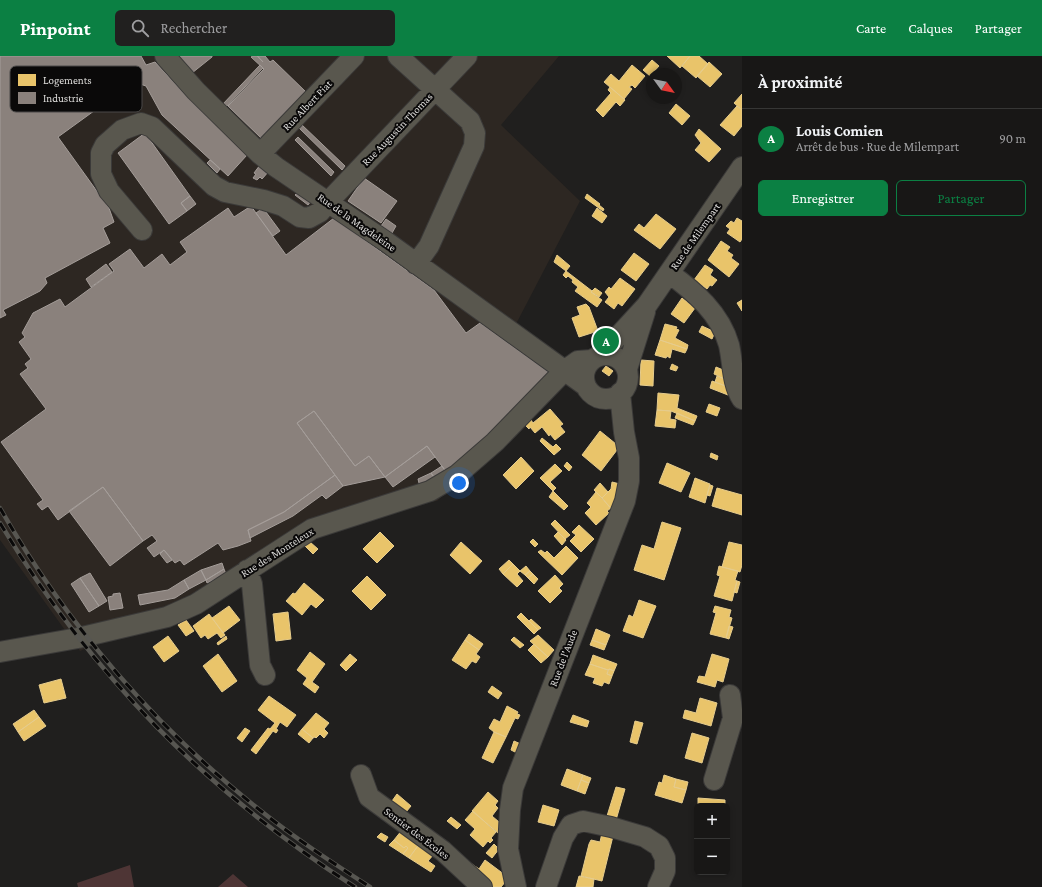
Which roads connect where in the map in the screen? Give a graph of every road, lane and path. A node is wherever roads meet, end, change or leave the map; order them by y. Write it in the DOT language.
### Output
graph roads {
  1 [pos="165,56"];
  2 [pos="354,56"];
  3 [pos="398,56"];
  4 [pos="467,56"];
  5 [pos="435,89"];
  6 [pos="260,154"];
  7 [pos="742,167"];
  8 [pos="328,202"];
  9 [pos="142,230"];
  10 [pos="416,264"];
  11 [pos="669,273"];
  12 [pos="647,305"];
  13 [pos="596,358"];
  14 [pos="627,369"];
  15 [pos="564,371"];
  16 [pos="592,392"];
  17 [pos="620,393"];
  18 [pos="742,399"];
  19 [pos="624,432"];
  20 [pos="247,570"];
  21 [pos="0,652"];
  22 [pos="265,675"];
  23 [pos="730,695"];
  24 [pos="735,737"];
  25 [pos="361,775"];
  26 [pos="714,780"];
  27 [pos="482,887"];
  28 [pos="518,887"];
  29 [pos="546,887"];
  30 [pos="658,887"];
  1 -- 6 [label="street, Rue de la Magdeleine"];
  2 -- 6 [label="street, Rue Albert Piat"];
  3 -- 5 [label="street"];
  4 -- 5 [label="street, Rue Augustin Thomas"];
  5 -- 8 [label="street, Rue Augustin Thomas"];
  5 -- 10 [label="street"];
  6 -- 8 [label="street, Rue de la Magdeleine"];
  7 -- 11 [label="street, Rue de Milempart"];
  8 -- 9 [label="street, Rue Augustin Thomas"];
  8 -- 10 [label="street, Rue de la Magdeleine"];
  10 -- 15 [label="street, Rue de la Magdeleine"];
  11 -- 12 [label="street, Rue de Milempart"];
  11 -- 18 [label="street"];
  12 -- 13 [label="street, Rue de Milempart"];
  12 -- 14 [label="street, Rue de Milempart"];
  13 -- 14 [label="street"];
  13 -- 15 [label="street, Rue des Monteleux"];
  13 -- 16 [label="street"];
  14 -- 17 [label="street"];
  15 -- 16 [label="street, Rue de la Magdeleine"];
  15 -- 20 [label="street, Rue des Monteleux"];
  16 -- 17 [label="street"];
  16 -- 19 [label="street"];
  17 -- 19 [label="street, Rue de l'Aude"];
  19 -- 28 [label="street, Rue de l'Aude"];
  20 -- 21 [label="street, Rue des Monteleux"];
  20 -- 22 [label="street"];
  23 -- 24 [label="street"];
  24 -- 26 [label="street"];
  25 -- 27 [label="street, Sentier des Écoles"];
  29 -- 30 [label="street"];
}
